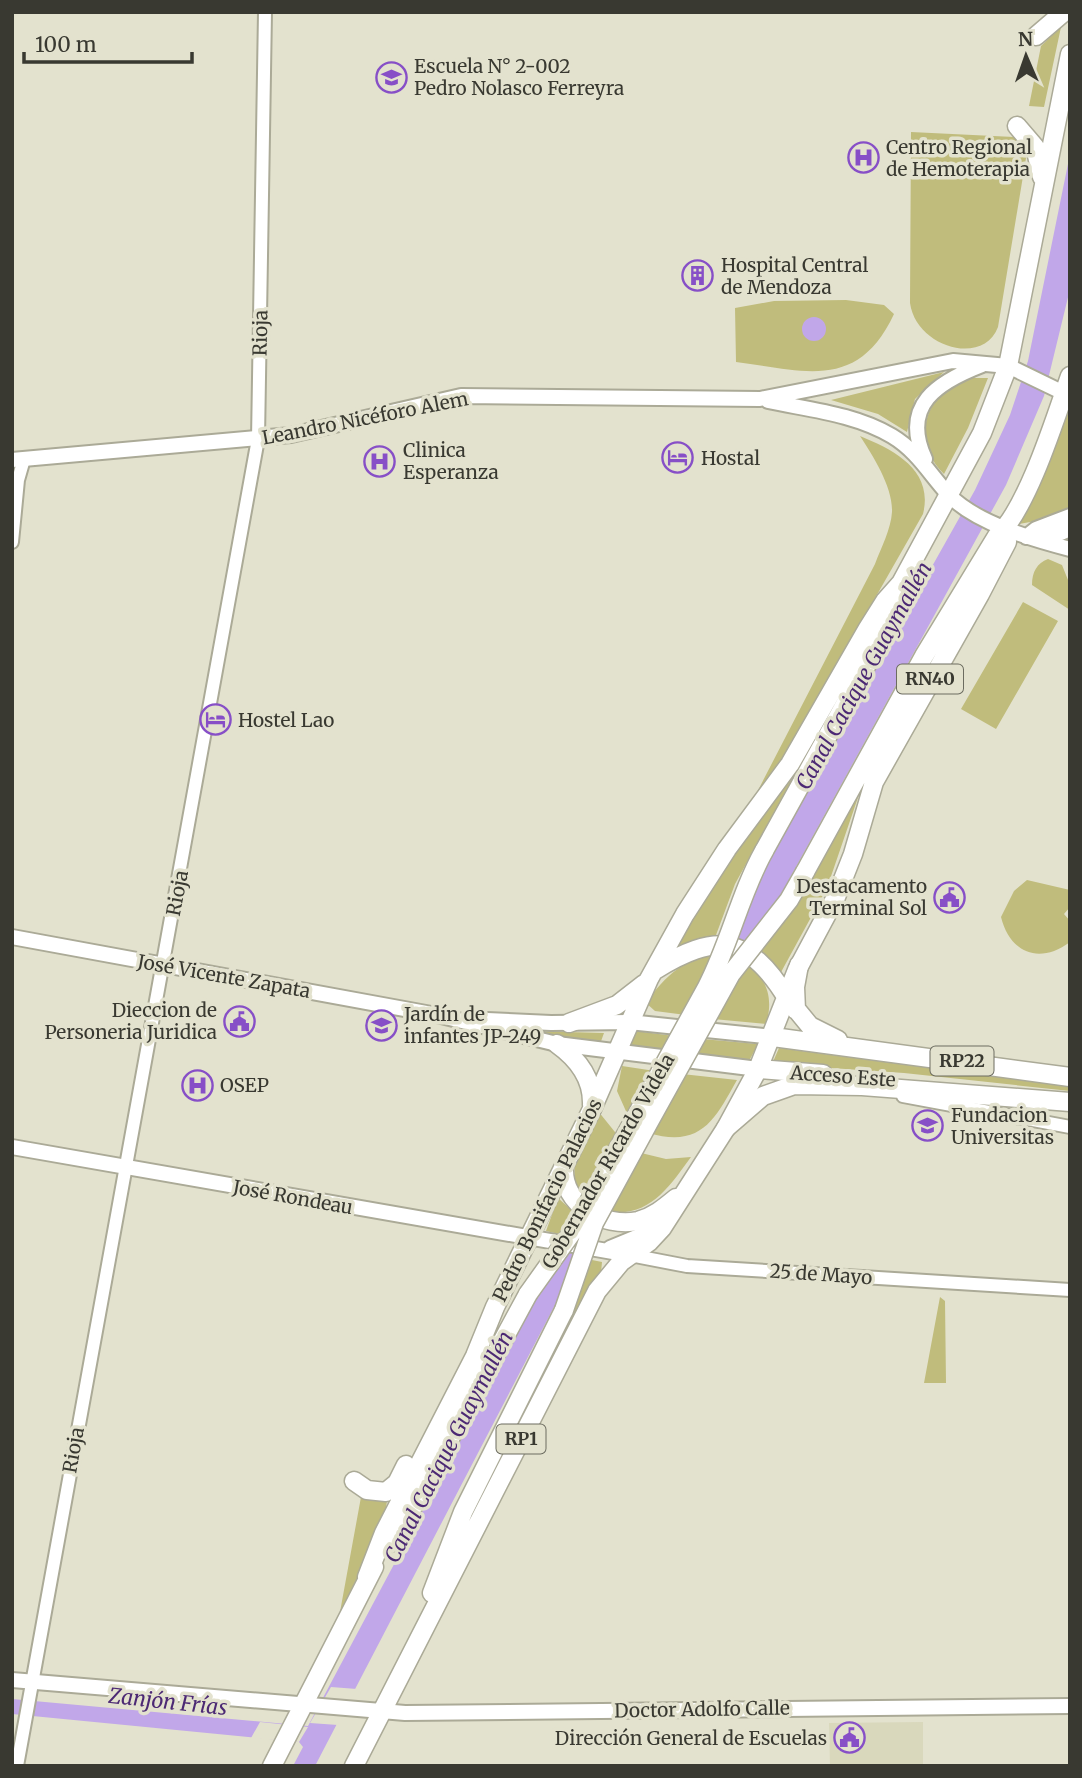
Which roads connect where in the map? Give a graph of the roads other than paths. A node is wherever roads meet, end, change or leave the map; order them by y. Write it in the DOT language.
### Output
graph roads {
  1 [pos="265,12"];
  2 [pos="1064,12"];
  3 [pos="1036,36"];
  4 [pos="1070,54"];
  5 [pos="1017,125"];
  6 [pos="1043,189"];
  7 [pos="990,363"];
  8 [pos="1029,375"];
  9 [pos="1068,388"];
  10 [pos="760,399"];
  11 [pos="258,439"];
  12 [pos="18,459"];
  13 [pos="932,474"];
  14 [pos="949,496"];
  15 [pos="1070,516"];
  16 [pos="1006,528"];
  17 [pos="1070,529"];
  18 [pos="1026,537"];
  19 [pos="1042,541"];
  20 [pos="12,542"];
  21 [pos="1070,549"];
  22 [pos="901,583"];
  23 [pos="716,866"];
  24 [pos="12,937"];
  25 [pos="163,965"];
  26 [pos="652,975"];
  27 [pos="774,978"];
  28 [pos="791,1004"];
  29 [pos="437,1015"];
  30 [pos="629,1022"];
  31 [pos="569,1023"];
  32 [pos="776,1029"];
  33 [pos="557,1044"];
  34 [pos="683,1045"];
  35 [pos="854,1047"];
  36 [pos="616,1053"];
  37 [pos="758,1069"];
  38 [pos="841,1075"];
  39 [pos="1070,1077"];
  40 [pos="816,1084"];
  41 [pos="888,1087"];
  42 [pos="928,1101"];
  43 [pos="1070,1101"];
  44 [pos="592,1109"];
  45 [pos="726,1128"];
  46 [pos="1070,1128"];
  47 [pos="12,1147"];
  48 [pos="125,1167"];
  49 [pos="564,1167"];
  50 [pos="687,1189"];
  51 [pos="665,1223"];
  52 [pos="529,1237"];
  53 [pos="582,1246"];
  54 [pos="636,1256"];
  55 [pos="1070,1290"];
  56 [pos="495,1307"];
  57 [pos="354,1481"];
  58 [pos="368,1577"];
  59 [pos="421,1630"];
  60 [pos="12,1680"];
  61 [pos="31,1682"];
  62 [pos="311,1706"];
  63 [pos="1070,1706"];
  64 [pos="380,1712"];
  65 [pos="17,1766"];
  66 [pos="272,1766"];
  67 [pos="354,1766"];
  1 -- 11 [label="street, Rioja"];
  2 -- 3 [label="highway"];
  4 -- 6 [label="highway, Gobernador Ricardo Videla / RN40"];
  5 -- 6 [label="highway"];
  6 -- 8 [label="highway, Gobernador Ricardo Videla / RN40"];
  7 -- 8 [label="main road, Leandro Nicéforo Alem"];
  7 -- 10 [label="main road, Leandro Nicéforo Alem"];
  7 -- 13 [label="main road"];
  8 -- 9 [label="main road, Leandro Nicéforo Alem"];
  8 -- 14 [label="highway, Gobernador Ricardo Videla / RN40"];
  9 -- 16 [label="highway, Gobernador Ricardo Videla / RN40"];
  10 -- 11 [label="main road, Leandro Nicéforo Alem"];
  10 -- 13 [label="main road, Leandro Nicéforo Alem"];
  11 -- 12 [label="main road, Leandro Nicéforo Alem"];
  11 -- 25 [label="street, Rioja"];
  12 -- 20 [label="street"];
  13 -- 14 [label="main road, Leandro Nicéforo Alem"];
  14 -- 16 [label="main road, Leandro Nicéforo Alem"];
  14 -- 22 [label="highway, Gobernador Ricardo Videla / RN40"];
  15 -- 18 [label="main road"];
  16 -- 18 [label="main road, Leandro Nicéforo Alem"];
  16 -- 28 [label="highway, Gobernador Ricardo Videla / RN40"];
  16 -- 34 [label="highway, Gobernador Ricardo Videla / RN40, bridge"];
  17 -- 19 [label="main road"];
  18 -- 19 [label="main road, Leandro Nicéforo Alem"];
  19 -- 21 [label="main road, Leandro Nicéforo Alem"];
  22 -- 23 [label="highway, Gobernador Ricardo Videla / RN40"];
  22 -- 34 [label="highway, Gobernador Ricardo Videla / RN40, bridge"];
  23 -- 26 [label="highway, Pedro Bonifacio Palacios / RN40"];
  24 -- 25 [label="main road, José Vicente Zapata"];
  25 -- 29 [label="main road, José Vicente Zapata"];
  25 -- 48 [label="street, Rioja"];
  26 -- 27 [label="highway"];
  26 -- 30 [label="highway, Pedro Bonifacio Palacios / RN40"];
  26 -- 31 [label="highway"];
  27 -- 28 [label="highway"];
  27 -- 32 [label="highway"];
  28 -- 32 [label="highway, Gobernador Ricardo Videla"];
  28 -- 35 [label="highway"];
  29 -- 31 [label="main road, José Vicente Zapata"];
  29 -- 33 [label="main road, José Vicente Zapata"];
  30 -- 31 [label="main road, José Vicente Zapata"];
  30 -- 34 [label="main road, Acceso Este / RP22"];
  30 -- 36 [label="highway, Pedro Bonifacio Palacios / RN40"];
  32 -- 34 [label="main road, Acceso Este / RP22, bridge"];
  32 -- 35 [label="highway, Acceso Este / RP22"];
  32 -- 37 [label="highway, Gobernador Ricardo Videla"];
  33 -- 36 [label="main road, José Vicente Zapata"];
  33 -- 44 [label="highway"];
  34 -- 36 [label="main road, Acceso Este / RP22, bridge"];
  34 -- 37 [label="main road, Acceso Este / RP22"];
  34 -- 58 [label="highway, Gobernador Ricardo Videla, bridge"];
  34 -- 59 [label="highway, Gobernador Ricardo Videla / RP1, bridge"];
  35 -- 39 [label="highway, Acceso Este / RP22"];
  36 -- 44 [label="highway, Pedro Bonifacio Palacios"];
  37 -- 38 [label="highway, Acceso Este / RP22"];
  37 -- 45 [label="highway, Gobernador Ricardo Videla / RP1"];
  38 -- 41 [label="highway"];
  38 -- 43 [label="highway, Acceso Este / RP22"];
  40 -- 41 [label="highway"];
  40 -- 42 [label="street"];
  40 -- 45 [label="highway"];
  41 -- 42 [label="highway"];
  41 -- 43 [label="highway"];
  42 -- 46 [label="street"];
  44 -- 49 [label="highway, Pedro Bonifacio Palacios"];
  45 -- 50 [label="highway, Gobernador Ricardo Videla / RP1"];
  47 -- 48 [label="main road, José Rondeau"];
  48 -- 52 [label="main road, José Rondeau"];
  48 -- 61 [label="street, Rioja"];
  49 -- 50 [label="highway, bridge"];
  49 -- 52 [label="highway, Pedro Bonifacio Palacios"];
  50 -- 51 [label="highway, Gobernador Ricardo Videla / RP1"];
  51 -- 53 [label="main road"];
  51 -- 54 [label="highway, Gobernador Ricardo Videla / RP1"];
  52 -- 53 [label="main road, José Rondeau"];
  52 -- 56 [label="highway, Pedro Bonifacio Palacios"];
  53 -- 54 [label="main road, 25 de Mayo"];
  54 -- 55 [label="street, 25 de Mayo"];
  54 -- 59 [label="highway, Gobernador Ricardo Videla / RP1"];
  56 -- 57 [label="highway"];
  56 -- 58 [label="highway, Pedro Bonifacio Palacios"];
  58 -- 62 [label="highway, Gobernador Ricardo Videla"];
  59 -- 64 [label="highway, Gobernador Ricardo Videla / RP1"];
  60 -- 61 [label="main road, Doctor Adolfo Calle"];
  61 -- 62 [label="main road, Doctor Adolfo Calle"];
  61 -- 65 [label="street, Rioja"];
  62 -- 64 [label="main road, Doctor Adolfo Calle"];
  62 -- 66 [label="highway, Gobernador Ricardo Videla"];
  63 -- 64 [label="main road, Doctor Adolfo Calle"];
  64 -- 67 [label="highway, Gobernador Ricardo Videla / RP1"];
}
